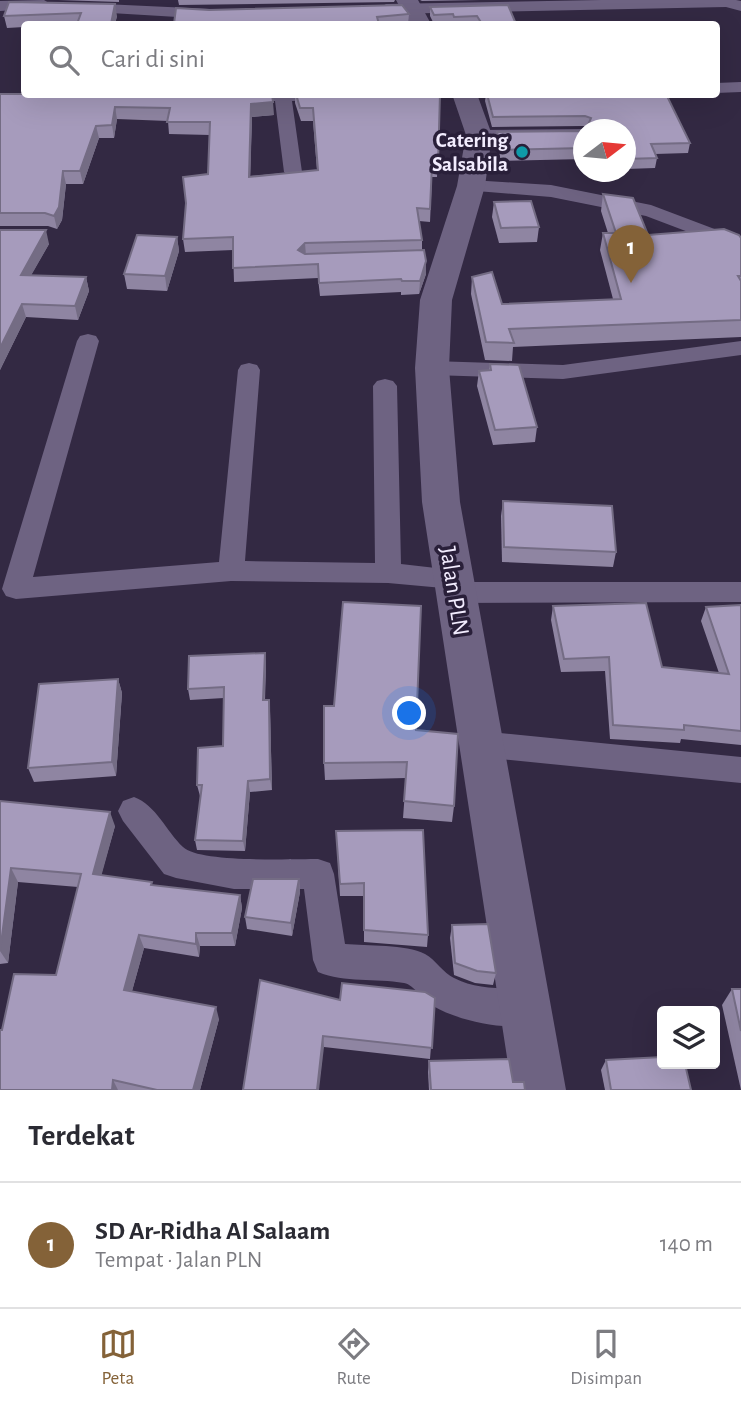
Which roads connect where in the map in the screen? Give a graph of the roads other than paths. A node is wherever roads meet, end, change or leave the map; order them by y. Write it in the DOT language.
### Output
graph roads {
  1 [pos="37,2"];
  2 [pos="656,3"];
  3 [pos="0,6"];
  4 [pos="741,6"];
  5 [pos="214,9"];
  6 [pos="375,9"];
  7 [pos="412,11"];
  8 [pos="665,21"];
  9 [pos="741,87"];
  10 [pos="720,88"];
  11 [pos="283,98"];
  12 [pos="465,98"];
  13 [pos="573,134"];
  14 [pos="479,135"];
  15 [pos="293,172"];
  16 [pos="471,186"];
  17 [pos="741,246"];
  18 [pos="88,341"];
  19 [pos="741,348"];
  20 [pos="432,368"];
  21 [pos="249,370"];
  22 [pos="385,386"];
  23 [pos="232,571"];
  24 [pos="388,573"];
  25 [pos="453,585"];
  26 [pos="8,590"];
  27 [pos="741,592"];
  28 [pos="481,744"];
  29 [pos="741,771"];
  30 [pos="134,811"];
  31 [pos="525,1009"];
  32 [pos="539,1090"];
  1 -- 3 [label="street"];
  1 -- 5 [label="street"];
  2 -- 4 [label="street"];
  2 -- 7 [label="street"];
  2 -- 8 [label="street"];
  6 -- 7 [label="street"];
  9 -- 10 [label="street"];
  11 -- 15 [label="street"];
  12 -- 14 [label="street, Jalan PLN"];
  13 -- 14 [label="street"];
  14 -- 16 [label="street, Jalan PLN"];
  16 -- 17 [label="street"];
  16 -- 20 [label="street, Jalan PLN"];
  18 -- 26 [label="street"];
  19 -- 20 [label="street"];
  20 -- 25 [label="street, Jalan PLN"];
  21 -- 23 [label="street"];
  22 -- 24 [label="street"];
  23 -- 24 [label="street"];
  23 -- 26 [label="street"];
  24 -- 25 [label="street"];
  25 -- 27 [label="street"];
  25 -- 28 [label="street, Jalan PLN"];
  28 -- 29 [label="street"];
  28 -- 31 [label="street, Jalan PLN"];
  30 -- 31 [label="street"];
  31 -- 32 [label="street, Jalan PLN"];
}
